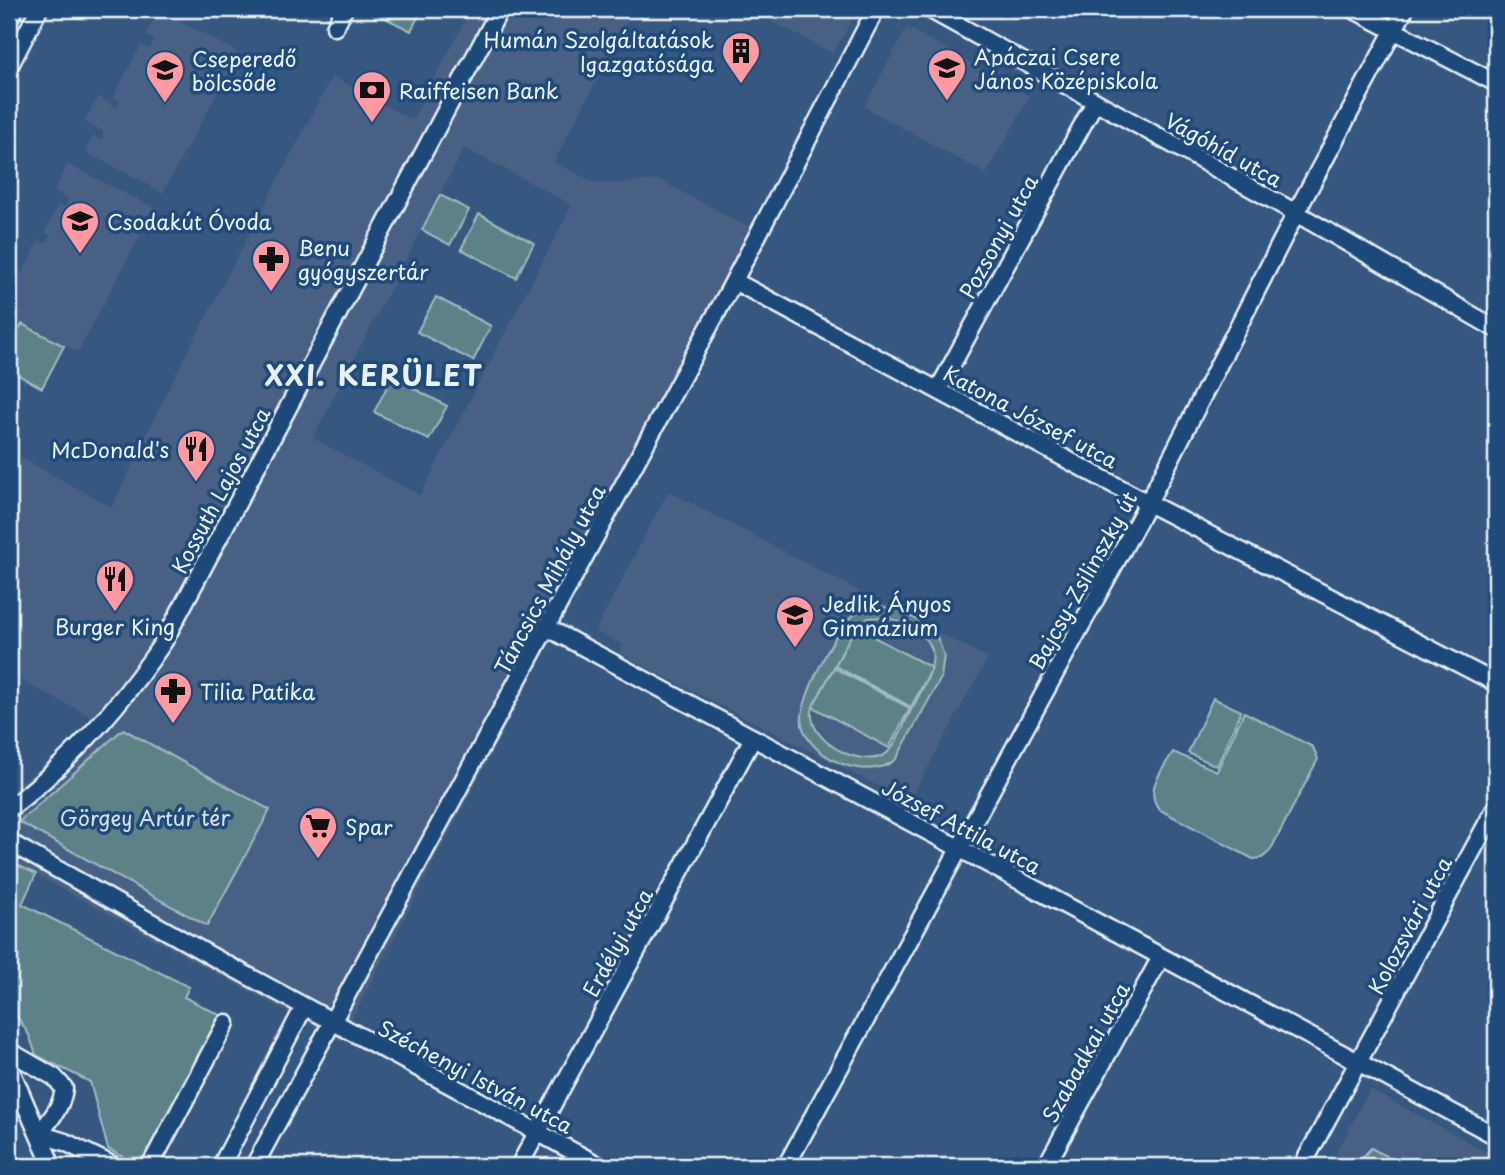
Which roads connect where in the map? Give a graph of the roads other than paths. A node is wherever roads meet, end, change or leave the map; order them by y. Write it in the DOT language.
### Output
graph roads {
  1 [pos="39,9"];
  2 [pos="344,9"];
  3 [pos="500,9"];
  4 [pos="876,9"];
  5 [pos="929,9"];
  6 [pos="1352,9"];
  7 [pos="1405,9"];
  8 [pos="335,27"];
  9 [pos="1394,30"];
  10 [pos="9,67"];
  11 [pos="1496,83"];
  12 [pos="1095,102"];
  13 [pos="1296,213"];
  14 [pos="734,281"];
  15 [pos="1496,329"];
  16 [pos="938,390"];
  17 [pos="1148,503"];
  18 [pos="546,627"];
  19 [pos="1496,683"];
  20 [pos="753,738"];
  21 [pos="1496,807"];
  22 [pos="9,808"];
  23 [pos="9,842"];
  24 [pos="958,849"];
  25 [pos="1161,957"];
  26 [pos="304,1007"];
  27 [pos="333,1022"];
  28 [pos="226,1023"];
  29 [pos="9,1051"];
  30 [pos="1359,1063"];
  31 [pos="9,1066"];
  32 [pos="15,1099"];
  33 [pos="537,1132"];
  34 [pos="39,1133"];
  35 [pos="1496,1136"];
  36 [pos="52,1166"];
  37 [pos="114,1166"];
  38 [pos="150,1166"];
  39 [pos="221,1166"];
  40 [pos="254,1166"];
  41 [pos="519,1166"];
  42 [pos="600,1166"];
  43 [pos="786,1166"];
  44 [pos="1046,1166"];
  45 [pos="1302,1166"];
  1 -- 10 [label="street"];
  2 -- 8 [label="street"];
  3 -- 22 [label="street, Kossuth Lajos utca"];
  4 -- 14 [label="street, Táncsics Mihály utca"];
  5 -- 12 [label="street, Vágóhíd utca"];
  6 -- 9 [label="street"];
  7 -- 9 [label="street, Bajcsy-Zsilinszky út"];
  9 -- 11 [label="street"];
  9 -- 13 [label="street, Bajcsy-Zsilinszky út"];
  12 -- 13 [label="street, Vágóhíd utca"];
  12 -- 16 [label="street, Pozsonyi utca"];
  13 -- 15 [label="street, Vágóhíd utca"];
  13 -- 17 [label="street, Bajcsy-Zsilinszky út"];
  14 -- 16 [label="street, Katona József utca"];
  14 -- 18 [label="street, Táncsics Mihály utca"];
  16 -- 17 [label="street, Katona József utca"];
  17 -- 19 [label="street, Katona József utca"];
  17 -- 24 [label="street, Bajcsy-Zsilinszky út"];
  18 -- 20 [label="street, József Attila utca"];
  18 -- 27 [label="street, Táncsics Mihály utca"];
  20 -- 24 [label="street, József Attila utca"];
  20 -- 33 [label="street, Erdélyi utca"];
  21 -- 30 [label="street, Kolozsvári utca"];
  23 -- 26 [label="street"];
  24 -- 25 [label="street, József Attila utca"];
  24 -- 43 [label="street, Bajcsy-Zsilinszky út"];
  25 -- 30 [label="street, József Attila utca"];
  25 -- 44 [label="street, Szabadkai utca"];
  26 -- 27 [label="street"];
  26 -- 39 [label="street"];
  27 -- 33 [label="street, Széchenyi István utca"];
  27 -- 40 [label="street, Táncsics Mihály utca"];
  28 -- 38 [label="street"];
  29 -- 34 [label="street"];
  30 -- 35 [label="street, József Attila utca"];
  30 -- 45 [label="street, Kolozsvári utca"];
  31 -- 32 [label="street"];
  32 -- 34 [label="street"];
  33 -- 41 [label="street, Erdélyi utca"];
  33 -- 42 [label="street, Széchenyi István utca"];
  34 -- 36 [label="street"];
  34 -- 37 [label="street"];
}
